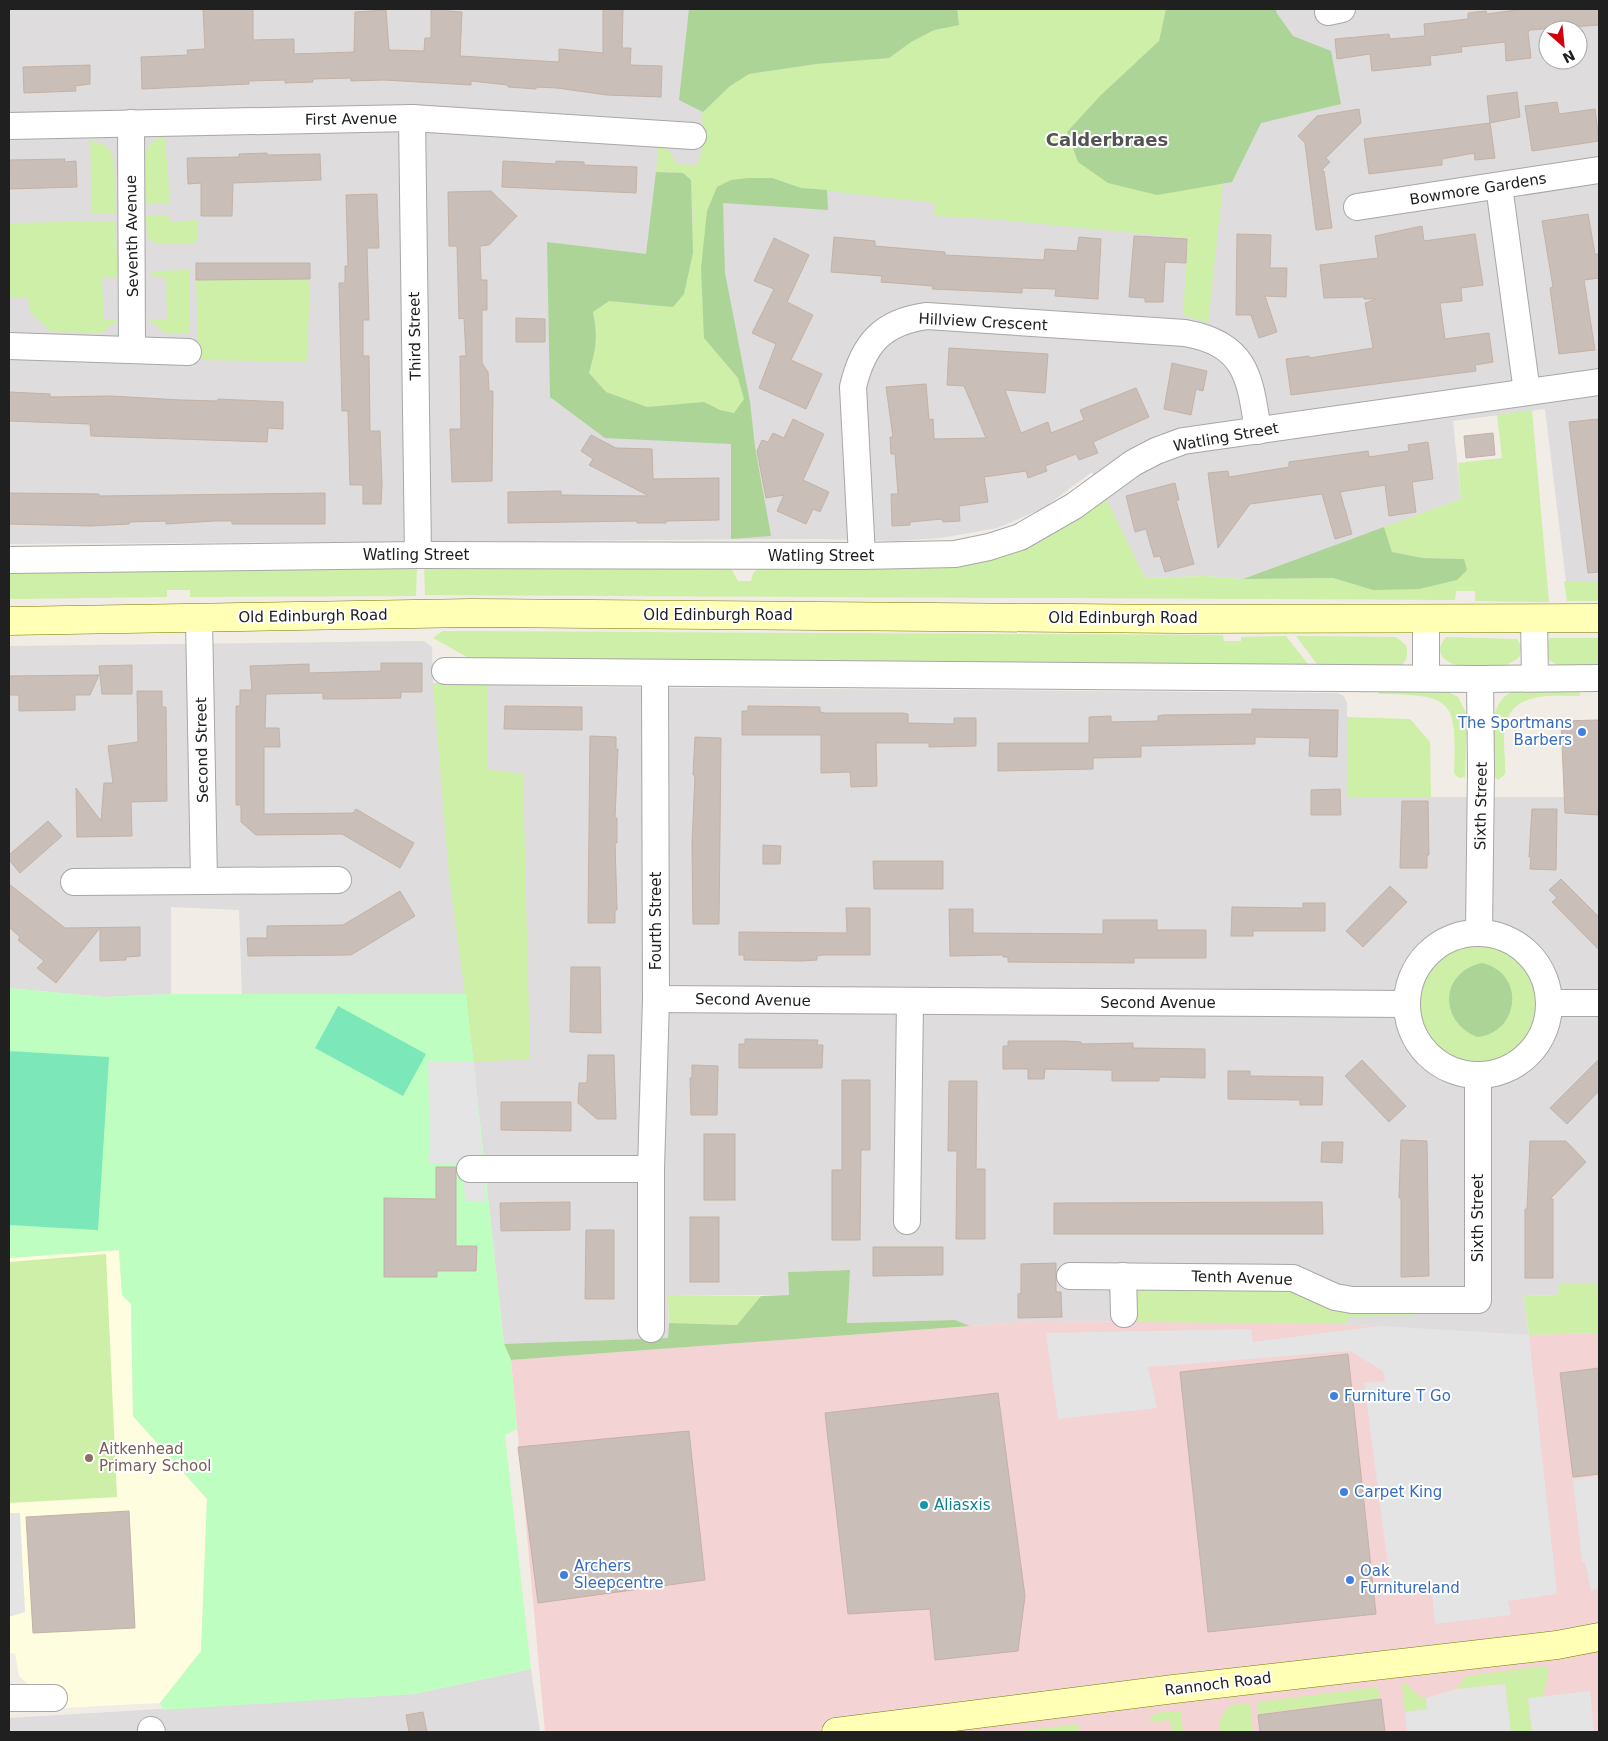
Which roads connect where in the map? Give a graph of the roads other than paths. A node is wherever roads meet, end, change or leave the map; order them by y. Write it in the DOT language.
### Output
graph roads {
  1 [pos="412,118"];
  2 [pos="131,123"];
  3 [pos="9,126"];
  4 [pos="694,136"];
  5 [pos="1599,170"];
  6 [pos="1499,186"];
  7 [pos="1357,207"];
  8 [pos="9,346"];
  9 [pos="132,349"];
  10 [pos="188,352"];
  11 [pos="1599,382"];
  12 [pos="1527,392"];
  13 [pos="1258,431"];
  14 [pos="418,555"];
  15 [pos="862,556"];
  16 [pos="9,560"];
  17 [pos="1599,618"];
  18 [pos="199,619"];
  19 [pos="1426,619"];
  20 [pos="1534,619"];
  21 [pos="9,621"];
  22 [pos="445,671"];
  23 [pos="655,673"];
  24 [pos="1426,678"];
  25 [pos="1535,678"];
  26 [pos="1599,678"];
  27 [pos="1480,680"];
  28 [pos="204,880"];
  29 [pos="338,880"];
  30 [pos="74,882"];
  31 [pos="1479,932"];
  32 [pos="656,999"];
  33 [pos="910,1002"];
  34 [pos="1549,1003"];
  35 [pos="1406,1004"];
  36 [pos="1599,1004"];
  37 [pos="1478,1075"];
  38 [pos="470,1168"];
  39 [pos="651,1169"];
  40 [pos="907,1221"];
  41 [pos="1070,1276"];
  42 [pos="1123,1276"];
  43 [pos="1478,1300"];
  44 [pos="1124,1314"];
  45 [pos="650,1329"];
  46 [pos="1599,1636"];
  47 [pos="9,1698"];
  48 [pos="54,1698"];
  49 [pos="836,1732"];
  1 -- 2 [label="street, First Avenue"];
  1 -- 4 [label="street, First Avenue"];
  1 -- 14 [label="street, Third Street"];
  2 -- 3 [label="street, First Avenue"];
  2 -- 9 [label="street, Seventh Avenue"];
  5 -- 6 [label="street, Bowmore Gardens"];
  6 -- 7 [label="street, Bowmore Gardens"];
  6 -- 12 [label="street"];
  8 -- 9 [label="street"];
  9 -- 10 [label="street"];
  11 -- 12 [label="street, Watling Street"];
  12 -- 13 [label="street, Watling Street"];
  13 -- 15 [label="street, Watling Street"];
  13 -- 15 [label="street, Hillview Crescent"];
  14 -- 15 [label="street, Watling Street"];
  14 -- 16 [label="street, Watling Street"];
  17 -- 20 [label="main road, Old Edinburgh Road"];
  18 -- 19 [label="main road, Old Edinburgh Road"];
  18 -- 21 [label="main road, Old Edinburgh Road"];
  18 -- 28 [label="street, Second Street"];
  19 -- 20 [label="main road, Old Edinburgh Road"];
  19 -- 24 [label="street"];
  20 -- 25 [label="street"];
  22 -- 23 [label="street"];
  23 -- 24 [label="street"];
  23 -- 32 [label="street, Fourth Street"];
  24 -- 27 [label="street"];
  25 -- 26 [label="street"];
  25 -- 27 [label="street"];
  27 -- 31 [label="street, Sixth Street"];
  28 -- 29 [label="street"];
  28 -- 30 [label="street"];
  31 -- 34 [label="street"];
  31 -- 35 [label="street"];
  32 -- 33 [label="street, Second Avenue"];
  32 -- 39 [label="street, Fourth Street"];
  33 -- 35 [label="street, Second Avenue"];
  33 -- 40 [label="street"];
  34 -- 36 [label="street"];
  34 -- 37 [label="street"];
  35 -- 37 [label="street"];
  37 -- 43 [label="street, Sixth Street"];
  38 -- 39 [label="street"];
  39 -- 45 [label="street, Fourth Street"];
  41 -- 42 [label="street, Tenth Avenue"];
  42 -- 43 [label="street, Tenth Avenue"];
  42 -- 44 [label="street"];
  46 -- 49 [label="main road, Rannoch Road"];
  47 -- 48 [label="street"];
}
